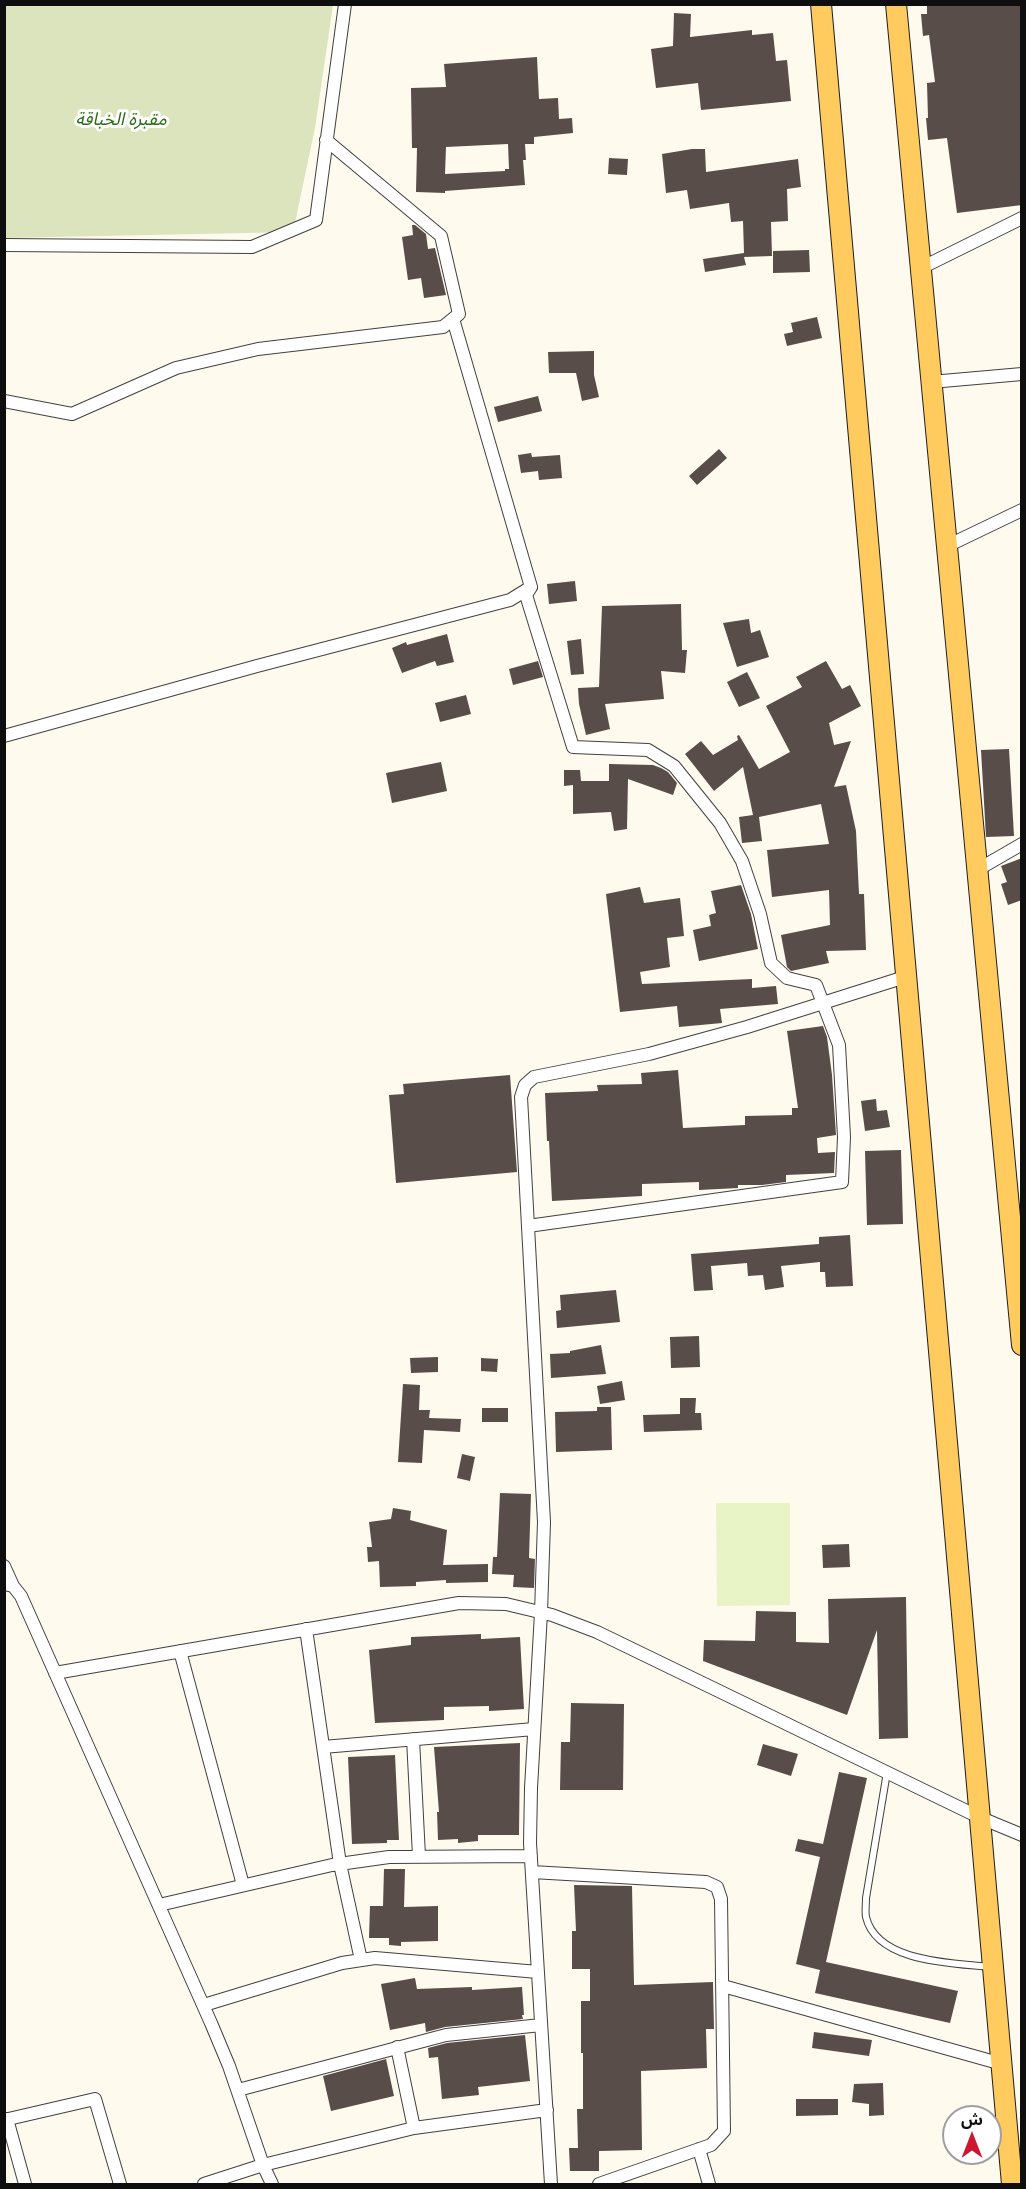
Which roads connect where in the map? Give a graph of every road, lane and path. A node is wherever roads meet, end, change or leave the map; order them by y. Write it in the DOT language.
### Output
graph roads {
  1 [pos="345,4"];
  2 [pos="821,4"];
  3 [pos="896,4"];
  4 [pos="326,140"];
  5 [pos="1022,218"];
  6 [pos="4,245"];
  7 [pos="921,268"];
  8 [pos="453,318"];
  9 [pos="1022,374"];
  10 [pos="931,382"];
  11 [pos="4,401"];
  12 [pos="1022,510"];
  13 [pos="947,546"];
  14 [pos="531,587"];
  15 [pos="4,736"];
  16 [pos="1022,844"];
  17 [pos="977,870"];
  18 [pos="905,977"];
  19 [pos="822,1003"];
  20 [pos="528,1226"];
  21 [pos="1020,1309"];
  22 [pos="1022,1345"];
  23 [pos="4,1566"];
  24 [pos="9,1585"];
  25 [pos="542,1613"];
  26 [pos="306,1629"];
  27 [pos="180,1651"];
  28 [pos="55,1673"];
  29 [pos="534,1729"];
  30 [pos="413,1739"];
  31 [pos="323,1747"];
  32 [pos="887,1772"];
  33 [pos="981,1818"];
  34 [pos="1022,1835"];
  35 [pos="419,1856"];
  36 [pos="531,1856"];
  37 [pos="340,1864"];
  38 [pos="532,1872"];
  39 [pos="243,1886"];
  40 [pos="159,1905"];
  41 [pos="361,1960"];
  42 [pos="994,1967"];
  43 [pos="538,1972"];
  44 [pos="723,1986"];
  45 [pos="204,2006"];
  46 [pos="541,2025"];
  47 [pos="397,2047"];
  48 [pos="1002,2064"];
  49 [pos="238,2090"];
  50 [pos="547,2110"];
  51 [pos="6,2120"];
  52 [pos="414,2128"];
  53 [pos="699,2149"];
  54 [pos="263,2164"];
  55 [pos="25,2184"];
  56 [pos="120,2184"];
  57 [pos="204,2184"];
  58 [pos="272,2184"];
  59 [pos="551,2184"];
  60 [pos="600,2184"];
  61 [pos="709,2184"];
  62 [pos="1012,2184"];
  1 -- 4 [label="street"];
  2 -- 18 [label="main road"];
  3 -- 7 [label="main road"];
  4 -- 6 [label="street"];
  4 -- 8 [label="street"];
  5 -- 7 [label="street"];
  7 -- 10 [label="main road"];
  8 -- 11 [label="street"];
  8 -- 14 [label="street"];
  9 -- 10 [label="street"];
  10 -- 13 [label="main road"];
  12 -- 13 [label="street"];
  13 -- 17 [label="main road"];
  14 -- 15 [label="street"];
  14 -- 19 [label="street"];
  16 -- 17 [label="street"];
  17 -- 21 [label="main road"];
  18 -- 19 [label="street"];
  18 -- 33 [label="main road"];
  19 -- 20 [label="street"];
  19 -- 20 [label="street"];
  20 -- 25 [label="street"];
  21 -- 22 [label="main road"];
  23 -- 24 [label="street"];
  24 -- 28 [label="street"];
  25 -- 26 [label="street"];
  25 -- 29 [label="street"];
  25 -- 32 [label="street"];
  26 -- 27 [label="street"];
  26 -- 31 [label="street"];
  27 -- 28 [label="street"];
  27 -- 39 [label="street"];
  28 -- 40 [label="street"];
  29 -- 30 [label="street"];
  29 -- 36 [label="street"];
  30 -- 31 [label="street"];
  30 -- 35 [label="street"];
  31 -- 37 [label="street"];
  32 -- 33 [label="street"];
  32 -- 42 [label="lane"];
  33 -- 34 [label="street"];
  33 -- 42 [label="main road"];
  35 -- 36 [label="street"];
  35 -- 37 [label="street"];
  36 -- 38 [label="street"];
  37 -- 39 [label="street"];
  37 -- 41 [label="street"];
  38 -- 43 [label="street"];
  38 -- 44 [label="street"];
  39 -- 40 [label="street"];
  40 -- 45 [label="street"];
  41 -- 43 [label="street"];
  41 -- 45 [label="street"];
  42 -- 48 [label="main road"];
  43 -- 46 [label="street"];
  44 -- 48 [label="street"];
  44 -- 53 [label="street"];
  45 -- 49 [label="street"];
  46 -- 47 [label="street"];
  46 -- 50 [label="street"];
  47 -- 49 [label="street"];
  47 -- 52 [label="street"];
  48 -- 62 [label="main road"];
  49 -- 54 [label="street"];
  50 -- 52 [label="street"];
  50 -- 59 [label="street"];
  51 -- 55 [label="street"];
  51 -- 56 [label="street"];
  52 -- 54 [label="street"];
  53 -- 60 [label="street"];
  53 -- 61 [label="street"];
  54 -- 57 [label="street"];
  54 -- 58 [label="street"];
}
